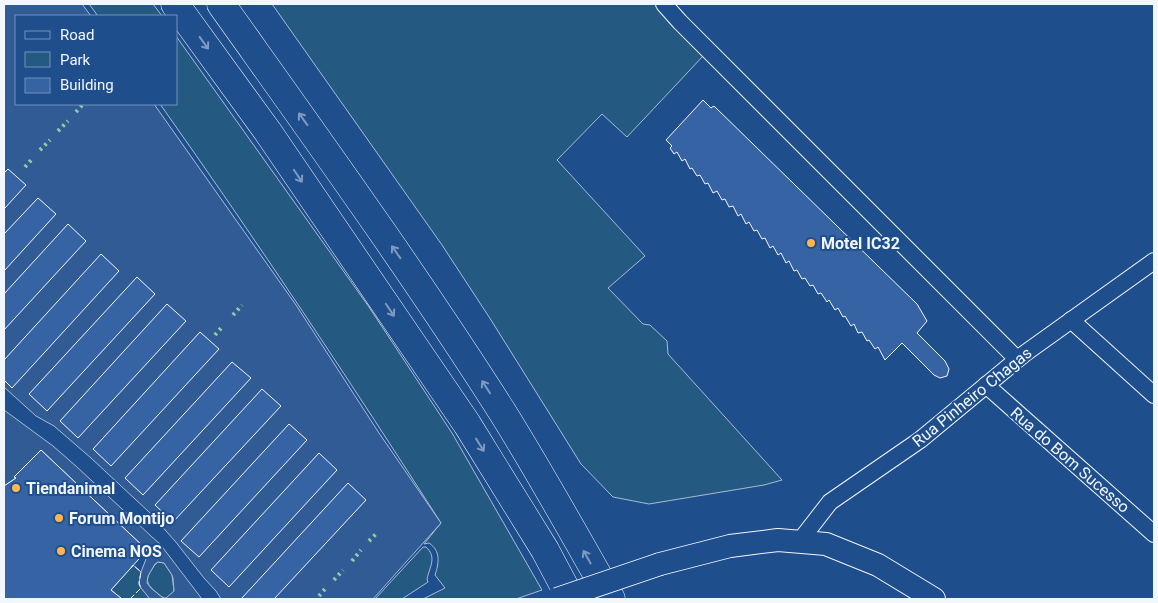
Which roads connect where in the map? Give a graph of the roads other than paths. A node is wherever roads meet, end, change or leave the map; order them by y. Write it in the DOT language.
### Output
graph roads {
  1 [pos="175,4"];
  2 [pos="221,4"];
  3 [pos="664,4"];
  4 [pos="1154,261"];
  5 [pos="1071,320"];
  6 [pos="1017,360"];
  7 [pos="986,385"];
  8 [pos="1154,395"];
  9 [pos="1154,534"];
  10 [pos="799,542"];
  11 [pos="557,599"];
  12 [pos="571,599"];
  13 [pos="611,599"];
  14 [pos="934,599"];
  1 -- 12 [label="highway, one-way"];
  13 -- 2 [label="highway, one-way"];
  3 -- 6 [label="street"];
  4 -- 5 [label="street, Rua Pinheiro Chagas"];
  5 -- 6 [label="street, Rua Pinheiro Chagas"];
  5 -- 8 [label="street"];
  6 -- 7 [label="street, Rua Pinheiro Chagas"];
  7 -- 9 [label="street, Rua do Bom Sucesso"];
  7 -- 10 [label="street, Rua Pinheiro Chagas"];
  10 -- 11 [label="street, bridge"];
  10 -- 14 [label="street"];
}
